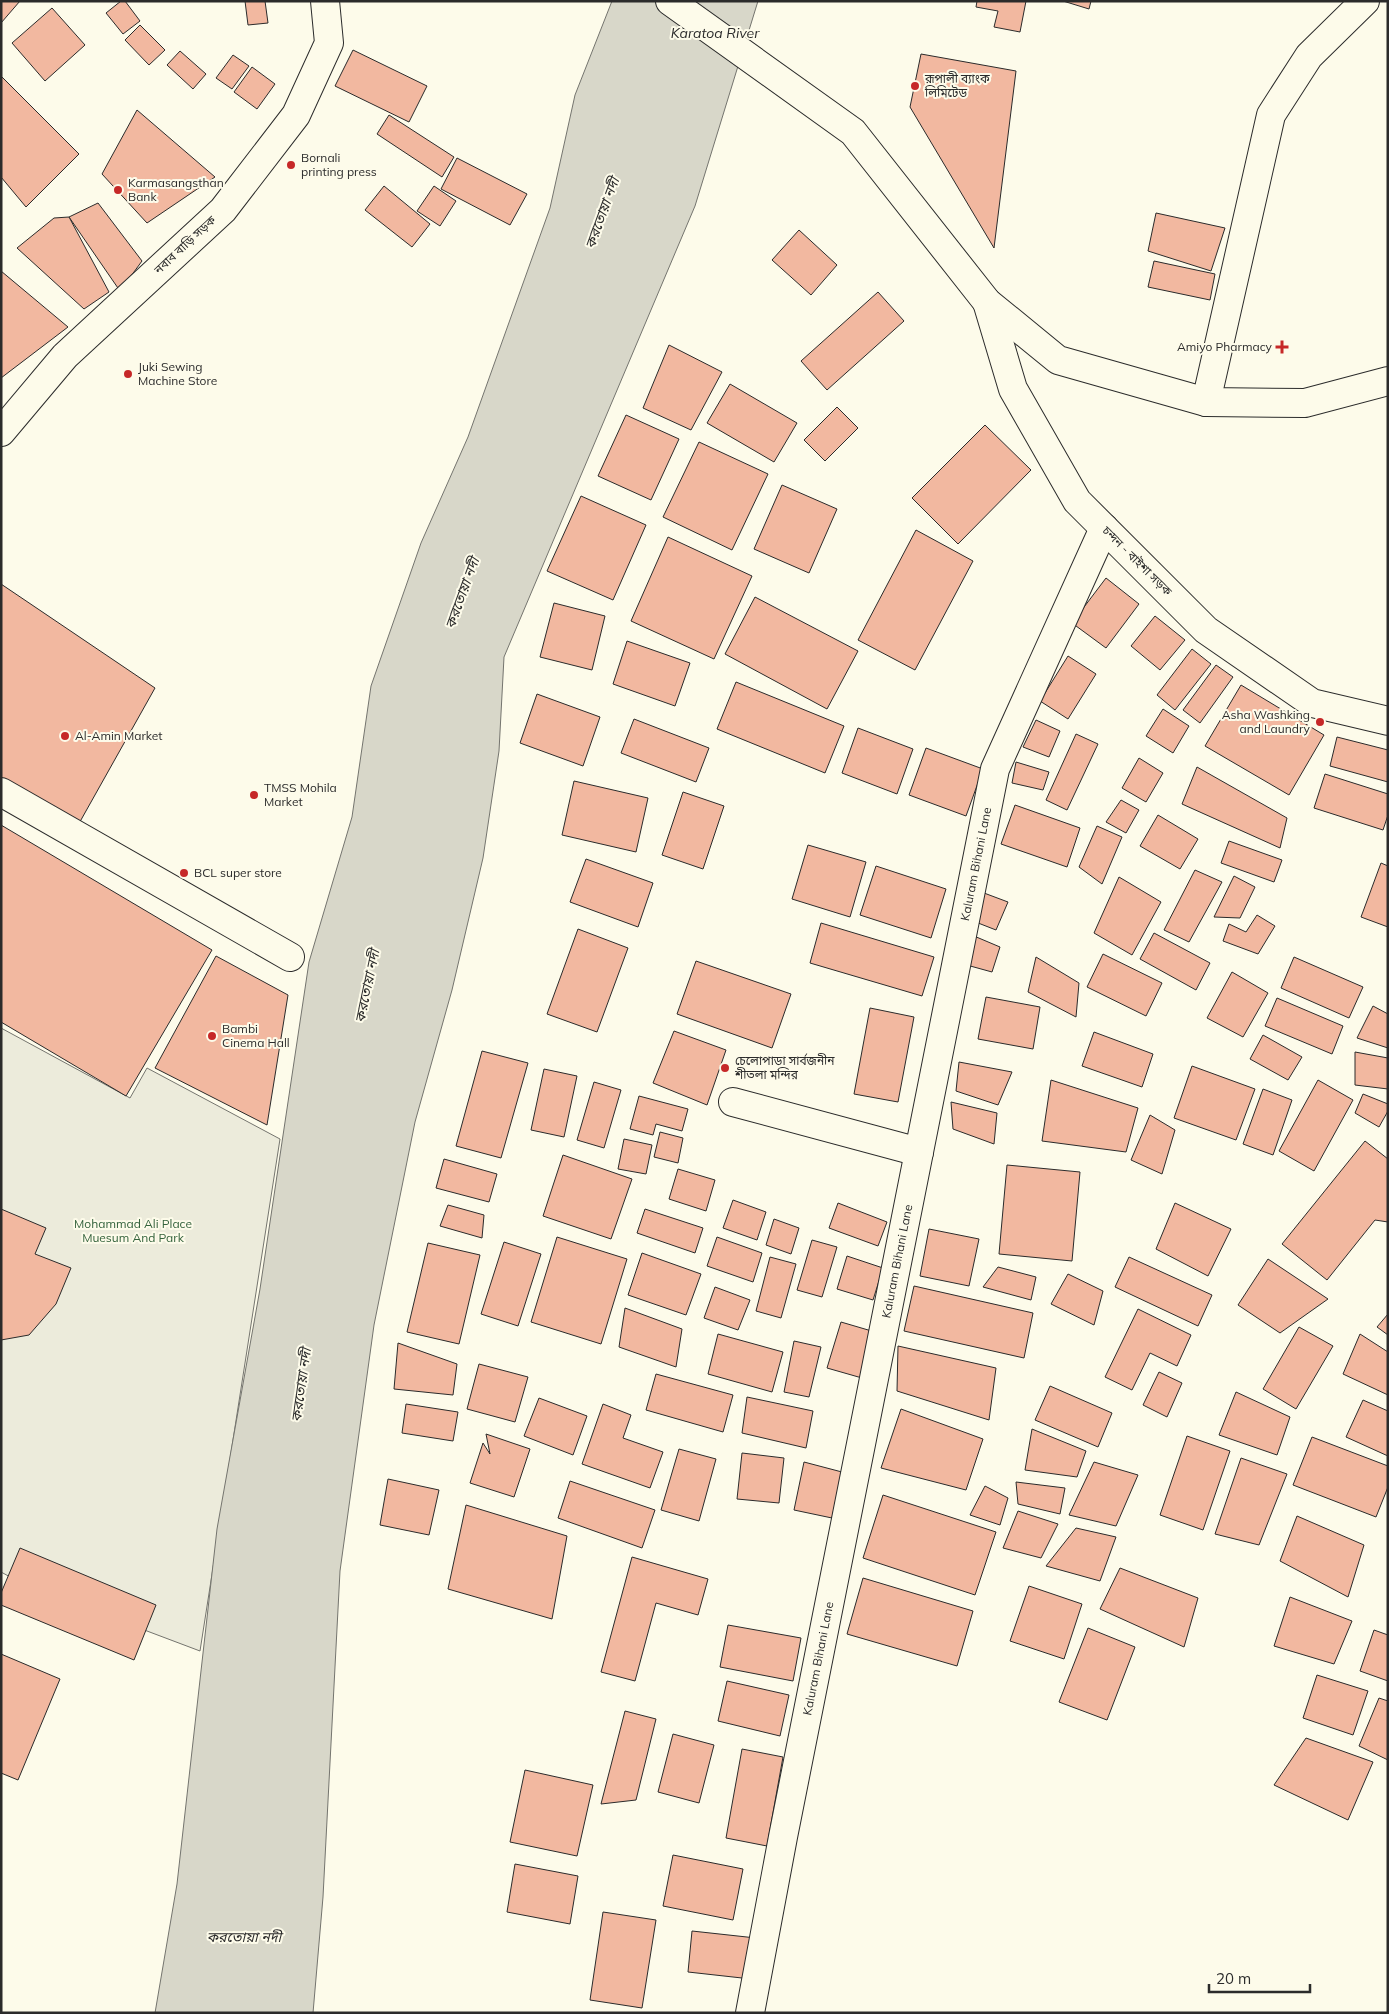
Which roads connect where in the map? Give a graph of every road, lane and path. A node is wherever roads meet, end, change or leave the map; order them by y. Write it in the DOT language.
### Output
graph roads {
  1 [pos="325,1"];
  2 [pos="670,1"];
  3 [pos="1365,1"];
  4 [pos="987,302"];
  5 [pos="1388,381"];
  6 [pos="1206,402"];
  7 [pos="1,432"];
  8 [pos="1104,528"];
  9 [pos="1388,721"];
  10 [pos="1,792"];
  11 [pos="290,958"];
  12 [pos="733,1102"];
  13 [pos="919,1152"];
  14 [pos="750,2013"];
  1 -- 7 [label="street, নবাব বাড়ি সড়ক"];
  2 -- 4 [label="street"];
  3 -- 6 [label="street"];
  4 -- 6 [label="street"];
  4 -- 8 [label="street, চন্দন - বাইশা সড়ক"];
  5 -- 6 [label="street"];
  8 -- 9 [label="street, চন্দন - বাইশা সড়ক"];
  8 -- 13 [label="street, Kaluram Bihani Lane"];
  10 -- 11 [label="street"];
  12 -- 13 [label="street"];
  13 -- 14 [label="street, Kaluram Bihani Lane"];
}
